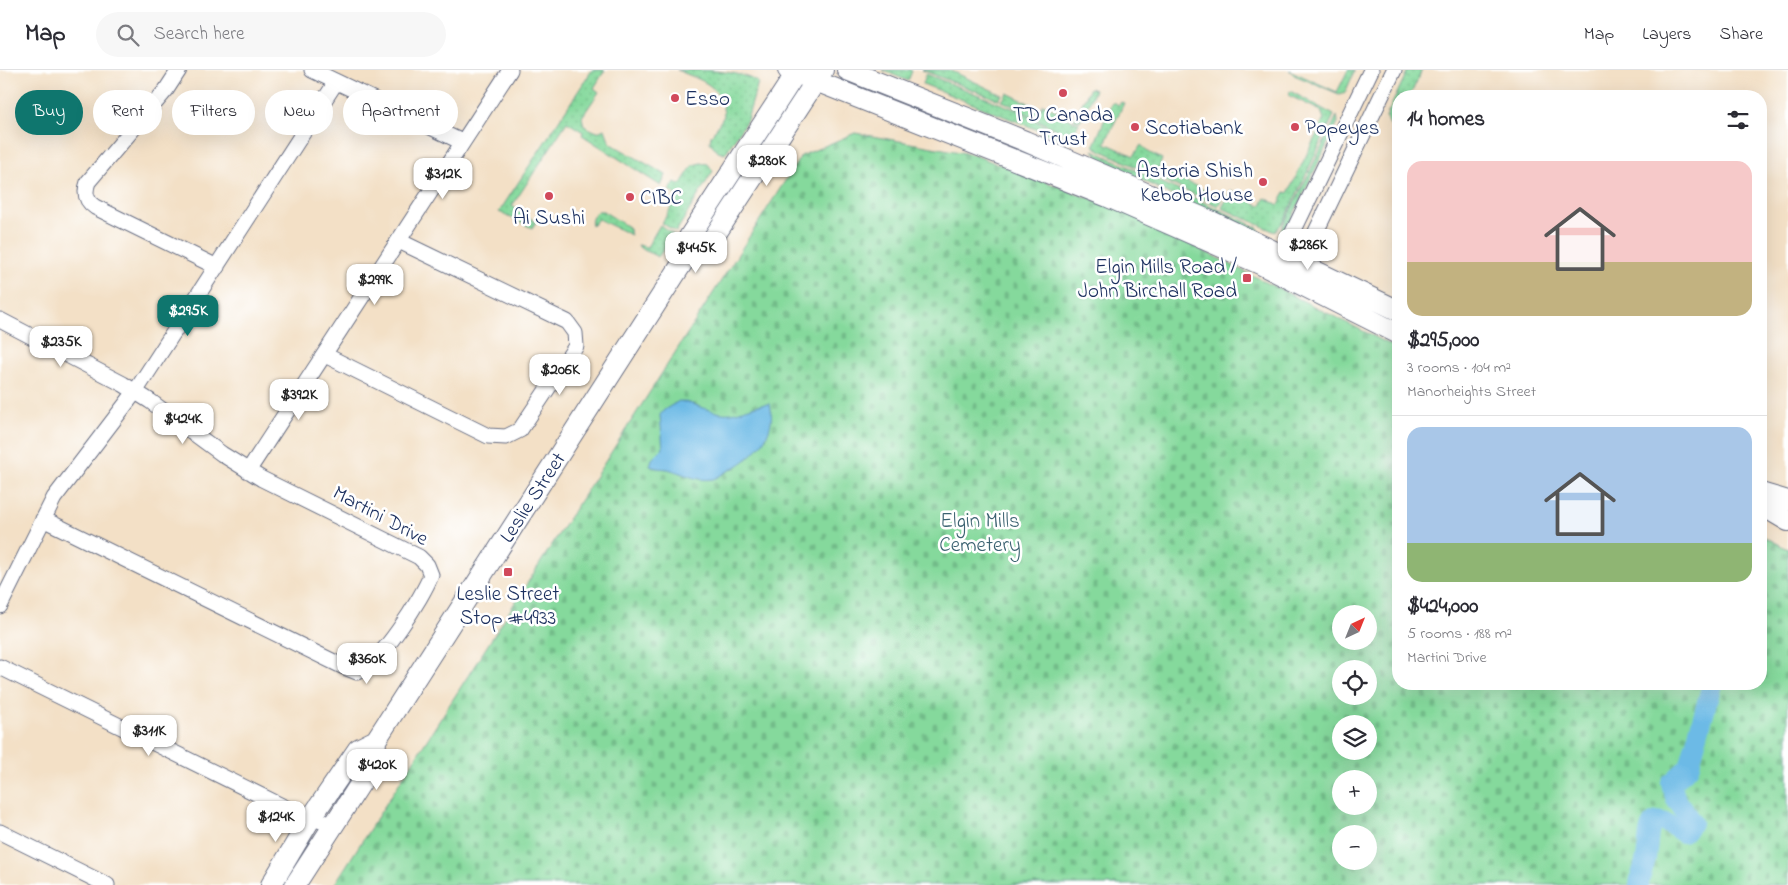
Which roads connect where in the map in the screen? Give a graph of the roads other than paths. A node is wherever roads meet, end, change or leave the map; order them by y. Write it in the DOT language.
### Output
graph roads {
  1 [pos="179,70"];
  2 [pos="312,70"];
  3 [pos="510,70"];
  4 [pos="847,70"];
  5 [pos="1371,70"];
  6 [pos="1394,70"];
  7 [pos="794,71"];
  8 [pos="820,76"];
  9 [pos="336,82"];
  10 [pos="462,142"];
  11 [pos="399,241"];
  12 [pos="689,252"];
  13 [pos="1295,263"];
  14 [pos="217,267"];
  15 [pos="1392,308"];
  16 [pos="0,320"];
  17 [pos="1392,329"];
  18 [pos="324,355"];
  19 [pos="135,392"];
  20 [pos="248,471"];
  21 [pos="1767,495"];
  22 [pos="1788,501"];
  23 [pos="1767,508"];
  24 [pos="43,520"];
  25 [pos="1788,521"];
  26 [pos="0,606"];
  27 [pos="0,667"];
  28 [pos="376,740"];
  29 [pos="311,818"];
  30 [pos="333,825"];
  31 [pos="0,832"];
  32 [pos="107,885"];
  33 [pos="270,885"];
  34 [pos="295,885"];
  1 -- 14 [label="street"];
  2 -- 9 [label="street"];
  3 -- 10 [label="street"];
  4 -- 13 [label="main road"];
  5 -- 13 [label="street"];
  6 -- 13 [label="street"];
  7 -- 8 [label="main road"];
  7 -- 12 [label="main road, Leslie Street"];
  8 -- 12 [label="main road"];
  8 -- 13 [label="main road"];
  9 -- 10 [label="street"];
  9 -- 14 [label="street"];
  10 -- 11 [label="street"];
  11 -- 18 [label="street"];
  11 -- 18 [label="street"];
  12 -- 28 [label="main road, Leslie Street"];
  13 -- 15 [label="main road"];
  13 -- 17 [label="main road"];
  14 -- 19 [label="street"];
  16 -- 19 [label="street, Martini Drive"];
  18 -- 20 [label="street"];
  19 -- 20 [label="street, Martini Drive"];
  19 -- 24 [label="street"];
  20 -- 24 [label="street, Martini Drive"];
  21 -- 22 [label="main road"];
  23 -- 25 [label="main road"];
  24 -- 26 [label="street"];
  27 -- 29 [label="street"];
  28 -- 29 [label="main road, Leslie Street"];
  28 -- 30 [label="main road, Leslie Street"];
  29 -- 30 [label="street"];
  29 -- 33 [label="main road, Leslie Street"];
  30 -- 34 [label="main road, Leslie Street"];
  31 -- 32 [label="street"];
}
